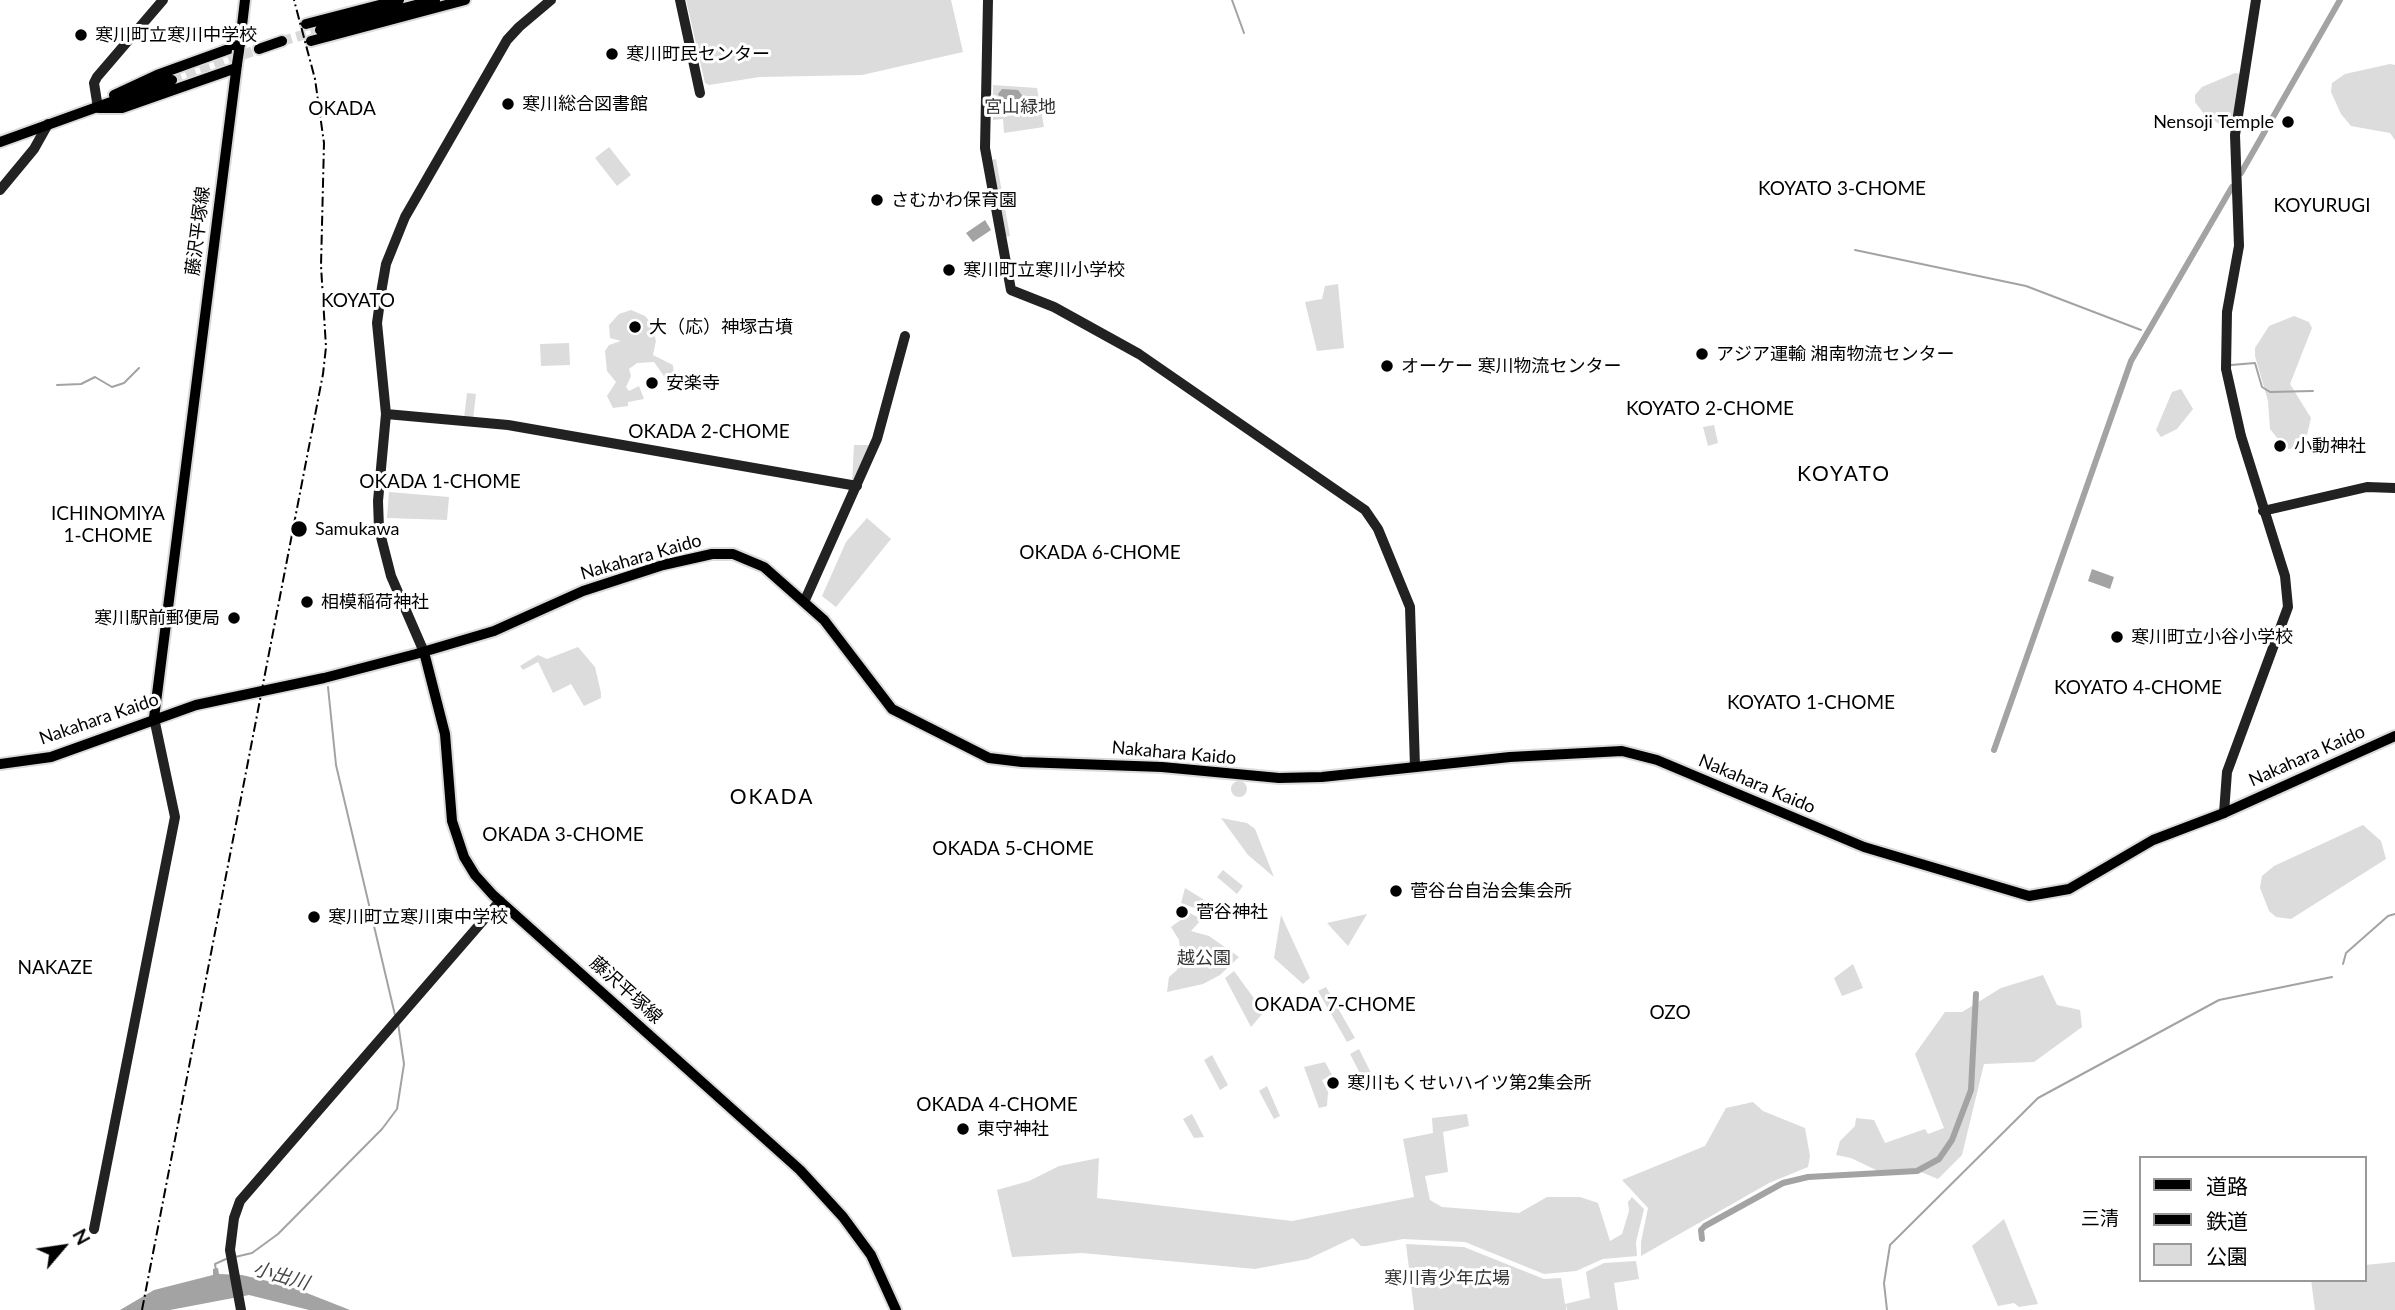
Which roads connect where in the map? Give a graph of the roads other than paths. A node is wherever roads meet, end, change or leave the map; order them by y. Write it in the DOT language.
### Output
graph roads {
  1 [pos="163,0"];
  2 [pos="245,0"];
  3 [pos="399,0"];
  4 [pos="435,0"];
  5 [pos="465,0"];
  6 [pos="551,0"];
  7 [pos="680,0"];
  8 [pos="988,0"];
  9 [pos="2256,0"];
  10 [pos="306,24"];
  11 [pos="320,30"];
  12 [pos="282,41"];
  13 [pos="311,41"];
  14 [pos="239,48"];
  15 [pos="258,49"];
  16 [pos="237,66"];
  17 [pos="172,80"];
  18 [pos="700,93"];
  19 [pos="98,108"];
  20 [pos="48,124"];
  21 [pos="0,142"];
  22 [pos="0,190"];
  23 [pos="905,336"];
  24 [pos="386,414"];
  25 [pos="857,486"];
  26 [pos="2395,488"];
  27 [pos="2263,511"];
  28 [pos="805,600"];
  29 [pos="424,652"];
  30 [pos="154,718"];
  31 [pos="2395,736"];
  32 [pos="0,764"];
  33 [pos="1415,767"];
  34 [pos="2224,813"];
  35 [pos="500,901"];
  36 [pos="94,1229"];
  37 [pos="240,1308"];
  38 [pos="895,1310"];
  1 -- 19 [label="street"];
  2 -- 14 [label="main road"];
  3 -- 10 [label="main road"];
  4 -- 11 [label="main road"];
  5 -- 13 [label="main road"];
  6 -- 24 [label="street"];
  7 -- 18 [label="street"];
  8 -- 33 [label="street"];
  9 -- 27 [label="street"];
  12 -- 15 [label="main road"];
  14 -- 16 [label="main road, 藤沢平塚線, bridge"];
  14 -- 19 [label="main road"];
  16 -- 19 [label="main road"];
  16 -- 30 [label="main road, 藤沢平塚線"];
  17 -- 19 [label="main road"];
  19 -- 20 [label="main road"];
  20 -- 21 [label="main road"];
  20 -- 22 [label="street"];
  23 -- 25 [label="street"];
  24 -- 25 [label="street"];
  24 -- 29 [label="street"];
  25 -- 28 [label="street"];
  26 -- 27 [label="street"];
  27 -- 34 [label="street"];
  28 -- 29 [label="main road, Nakahara Kaido"];
  28 -- 33 [label="main road, Nakahara Kaido"];
  29 -- 30 [label="main road, Nakahara Kaido"];
  29 -- 35 [label="main road, 藤沢平塚線"];
  30 -- 32 [label="main road, Nakahara Kaido"];
  30 -- 36 [label="street"];
  31 -- 34 [label="main road, Nakahara Kaido"];
  33 -- 34 [label="main road, Nakahara Kaido"];
  35 -- 37 [label="street"];
  35 -- 38 [label="main road, 藤沢平塚線"];
}
